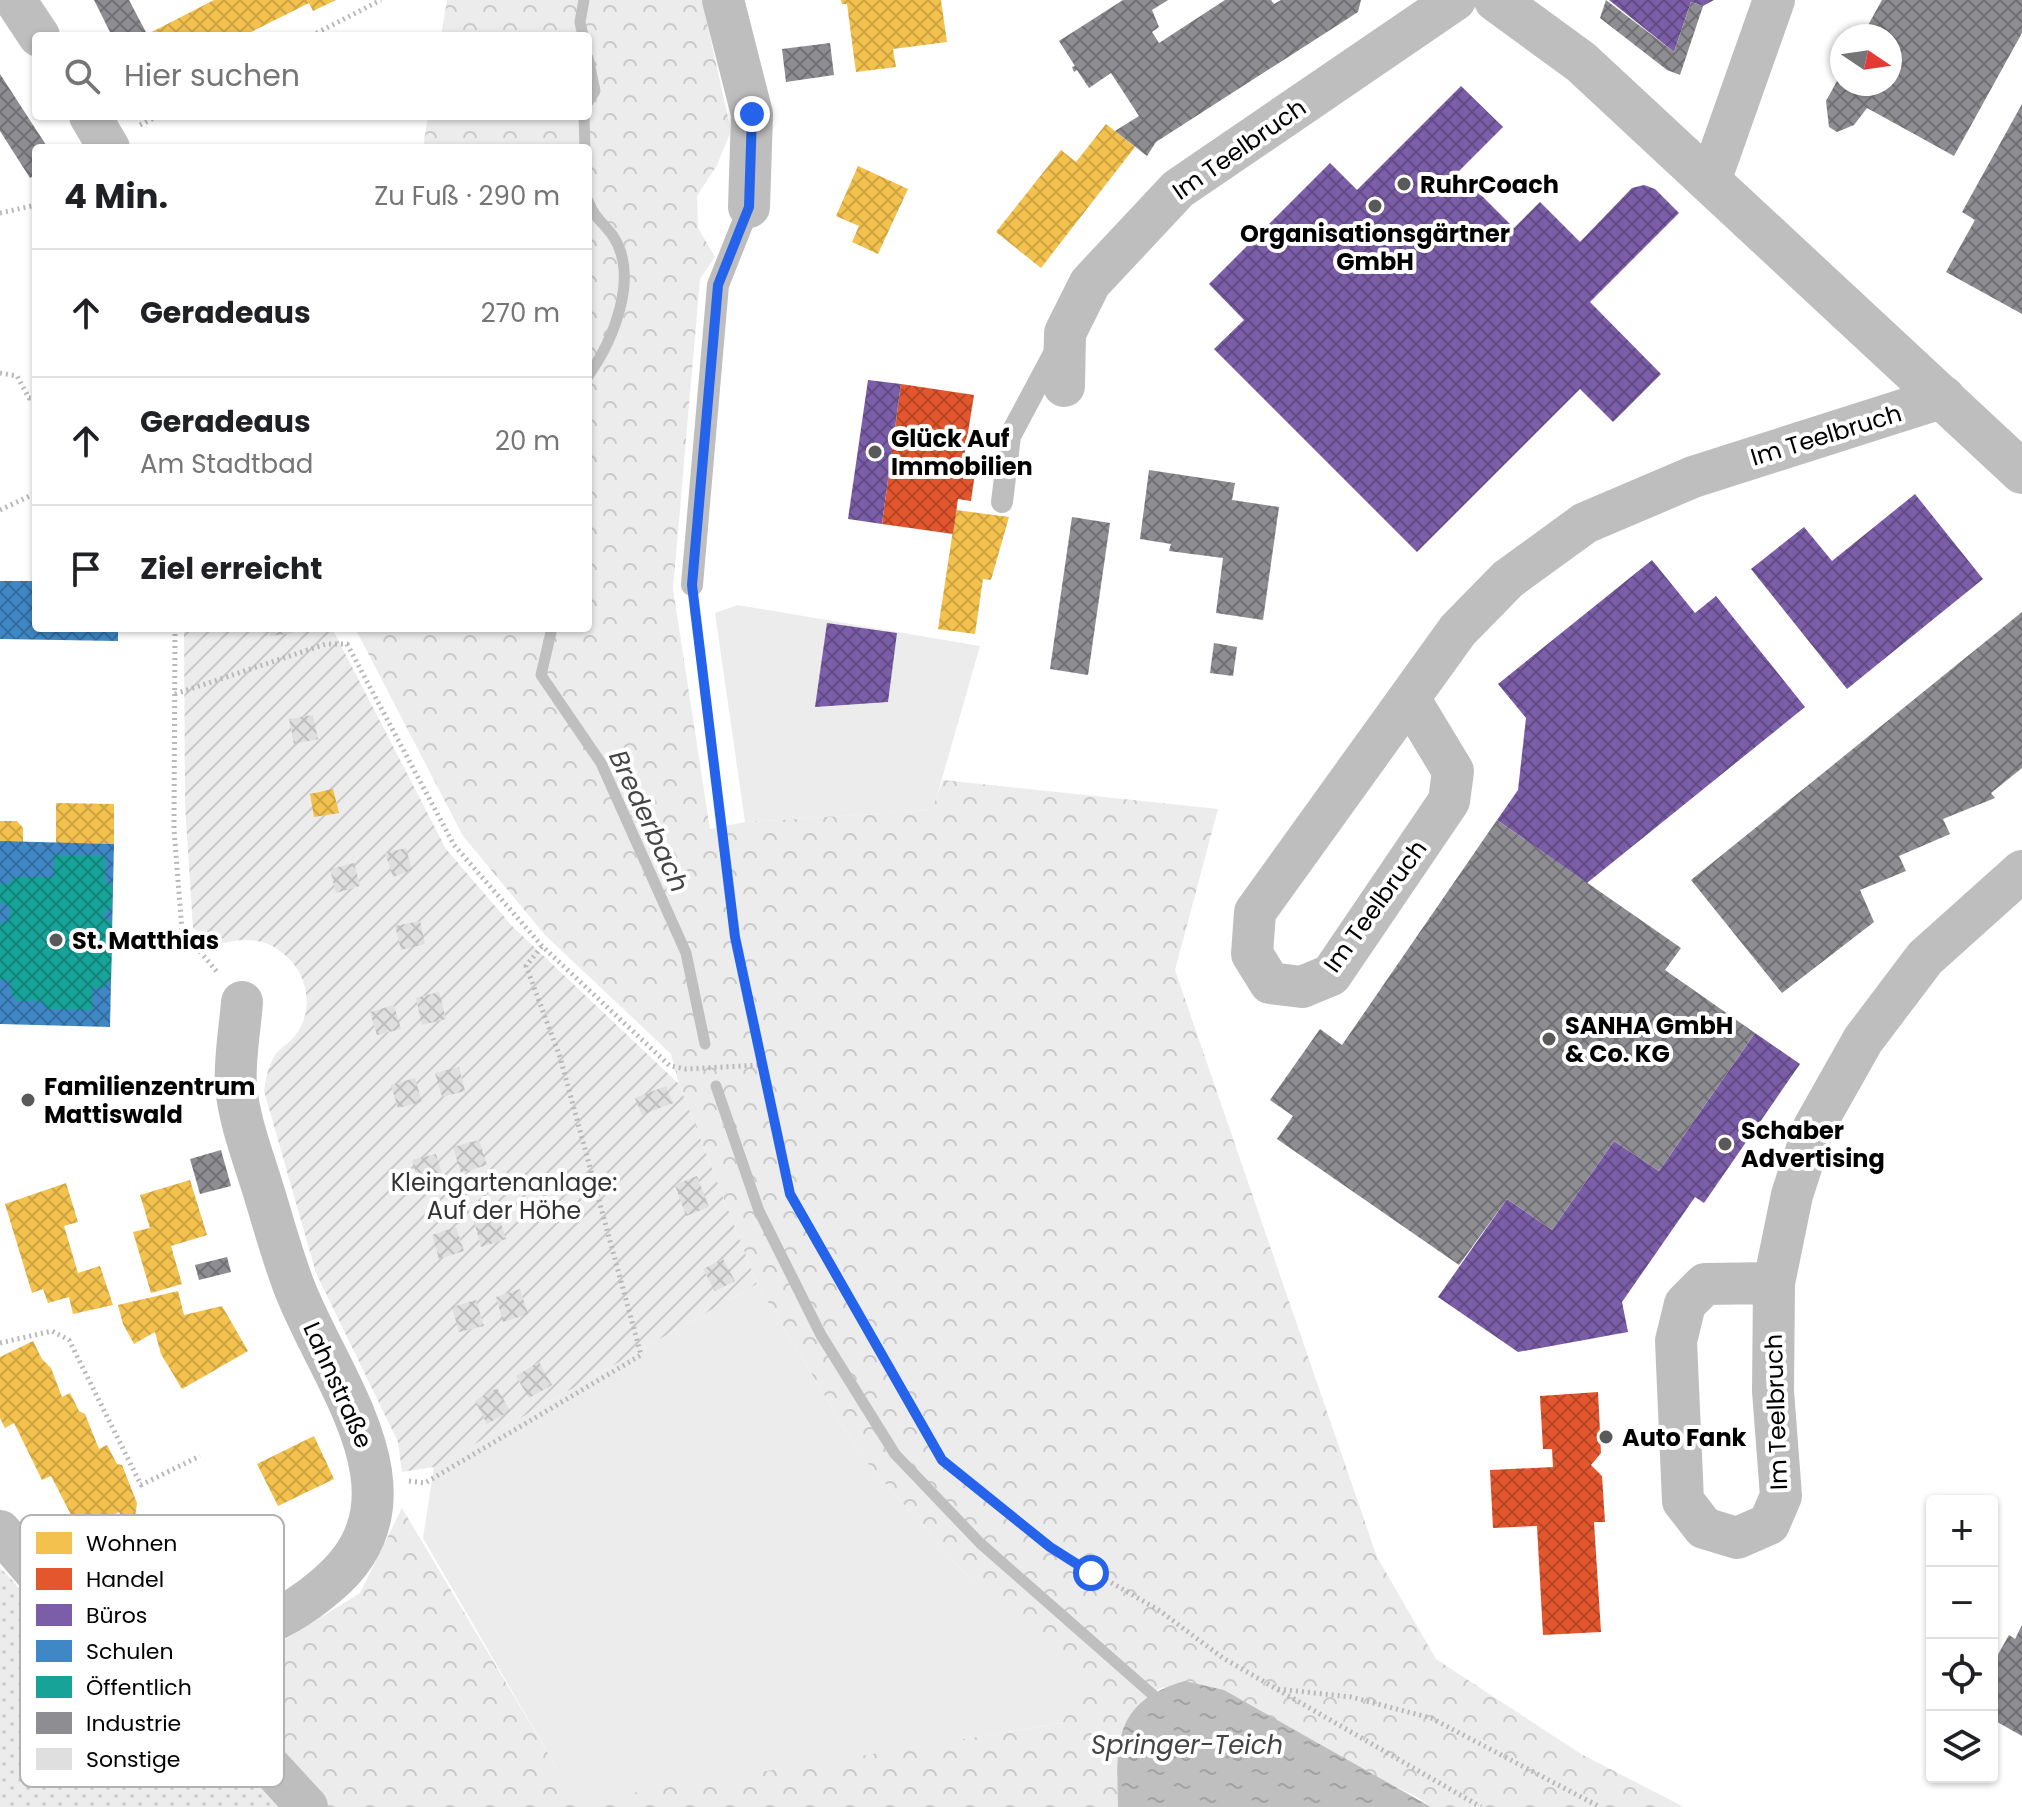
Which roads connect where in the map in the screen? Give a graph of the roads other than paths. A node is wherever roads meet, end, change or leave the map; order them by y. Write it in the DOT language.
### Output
graph roads {
  1 [pos="15,0"];
  2 [pos="723,0"];
  3 [pos="1455,0"];
  4 [pos="1496,0"];
  5 [pos="1774,0"];
  6 [pos="36,32"];
  7 [pos="92,120"];
  8 [pos="107,144"];
  9 [pos="1710,181"];
  10 [pos="749,207"];
  11 [pos="1065,333"];
  12 [pos="1064,386"];
  13 [pos="1944,397"];
  14 [pos="2021,470"];
  15 [pos="1002,502"];
  16 [pos="692,585"];
  17 [pos="1409,698"];
  18 [pos="2022,871"];
  19 [pos="242,1002"];
  20 [pos="1774,1283"];
  21 [pos="0,1531"];
  22 [pos="20,1559"];
  23 [pos="284,1615"];
  24 [pos="284,1782"];
  25 [pos="307,1807"];
  1 -- 6 [label="street"];
  2 -- 10 [label="street"];
  3 -- 11 [label="street, Im Teelbruch"];
  4 -- 9 [label="street, Im Teelbruch"];
  5 -- 9 [label="street"];
  7 -- 8 [label="street"];
  9 -- 13 [label="street, Im Teelbruch"];
  10 -- 16 [label="lane"];
  11 -- 12 [label="street, Im Teelbruch"];
  11 -- 15 [label="lane"];
  13 -- 14 [label="street, Im Teelbruch"];
  13 -- 17 [label="street, Im Teelbruch"];
  17 -- 17 [label="street, Im Teelbruch"];
  18 -- 20 [label="street, Im Teelbruch"];
  19 -- 23 [label="street, Lahnstraße"];
  20 -- 20 [label="street, Im Teelbruch"];
  21 -- 22 [label="street, Lahnstraße"];
  24 -- 25 [label="street"];
}
